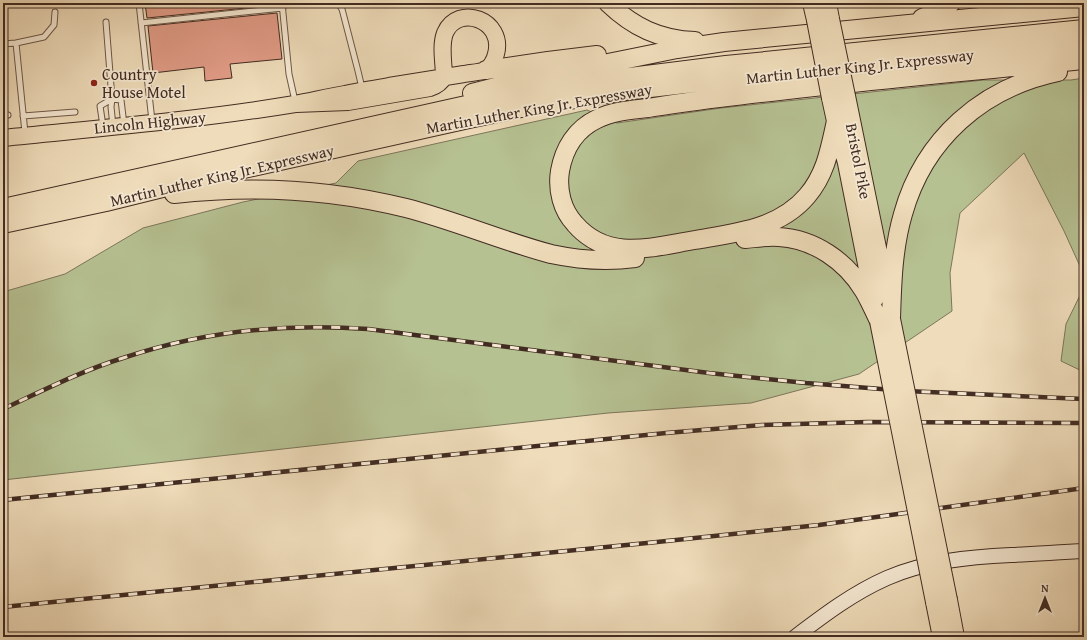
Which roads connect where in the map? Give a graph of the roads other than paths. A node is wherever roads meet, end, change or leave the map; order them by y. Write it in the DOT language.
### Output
graph roads {
  1 [pos="139,3"];
  2 [pos="338,3"];
  3 [pos="608,3"];
  4 [pos="812,3"];
  5 [pos="951,3"];
  6 [pos="282,6"];
  7 [pos="1084,7"];
  8 [pos="55,12"];
  9 [pos="824,14"];
  10 [pos="106,22"];
  11 [pos="141,23"];
  12 [pos="900,24"];
  13 [pos="1084,29"];
  14 [pos="724,42"];
  15 [pos="16,43"];
  16 [pos="1084,43"];
  17 [pos="3,44"];
  18 [pos="678,50"];
  19 [pos="1084,60"];
  20 [pos="1084,67"];
  21 [pos="486,70"];
  22 [pos="444,77"];
  23 [pos="362,91"];
  24 [pos="839,97"];
  25 [pos="112,99"];
  26 [pos="296,104"];
  27 [pos="75,112"];
  28 [pos="24,116"];
  29 [pos="836,121"];
  30 [pos="152,122"];
  31 [pos="113,127"];
  32 [pos="337,134"];
  33 [pos="26,136"];
  34 [pos="3,138"];
  35 [pos="106,202"];
  36 [pos="3,208"];
  37 [pos="3,224"];
  38 [pos="885,320"];
  39 [pos="1084,551"];
  40 [pos="942,601"];
  41 [pos="795,637"];
  42 [pos="942,637"];
  43 [pos="955,637"];
  1 -- 11 [label="lane"];
  2 -- 23 [label="lane"];
  3 -- 14 [label="highway"];
  4 -- 9 [label="highway, Bristol Pike"];
  5 -- 12 [label="highway"];
  6 -- 11 [label="lane"];
  6 -- 26 [label="lane"];
  7 -- 12 [label="highway"];
  8 -- 15 [label="lane"];
  9 -- 24 [label="highway, Bristol Pike, bridge"];
  10 -- 25 [label="lane"];
  11 -- 30 [label="lane"];
  12 -- 14 [label="highway"];
  13 -- 32 [label="highway, Martin Luther King Jr. Expressway"];
  14 -- 18 [label="highway"];
  15 -- 17 [label="lane"];
  15 -- 28 [label="lane"];
  16 -- 35 [label="highway, Martin Luther King Jr. Expressway"];
  18 -- 21 [label="highway"];
  18 -- 32 [label="highway"];
  19 -- 29 [label="highway"];
  20 -- 38 [label="highway"];
  21 -- 22 [label="main road, Lincoln Highway"];
  21 -- 22 [label="main road"];
  22 -- 23 [label="main road, Lincoln Highway"];
  22 -- 26 [label="main road, Lincoln Highway"];
  23 -- 26 [label="main road, Lincoln Highway"];
  24 -- 29 [label="highway"];
  24 -- 38 [label="highway, Bristol Pike"];
  25 -- 31 [label="lane"];
  25 -- 31 [label="lane"];
  25 -- 31 [label="lane"];
  26 -- 30 [label="main road, Lincoln Highway"];
  27 -- 28 [label="lane"];
  28 -- 33 [label="lane"];
  29 -- 38 [label="highway"];
  30 -- 31 [label="main road, Lincoln Highway"];
  31 -- 33 [label="main road, Lincoln Highway"];
  32 -- 36 [label="highway, Martin Luther King Jr. Expressway"];
  33 -- 34 [label="main road, Lincoln Highway"];
  35 -- 37 [label="highway, Martin Luther King Jr. Expressway"];
  35 -- 38 [label="highway"];
  38 -- 40 [label="highway, bridge"];
  39 -- 41 [label="main road"];
  40 -- 42 [label="highway"];
  40 -- 43 [label="highway"];
}
